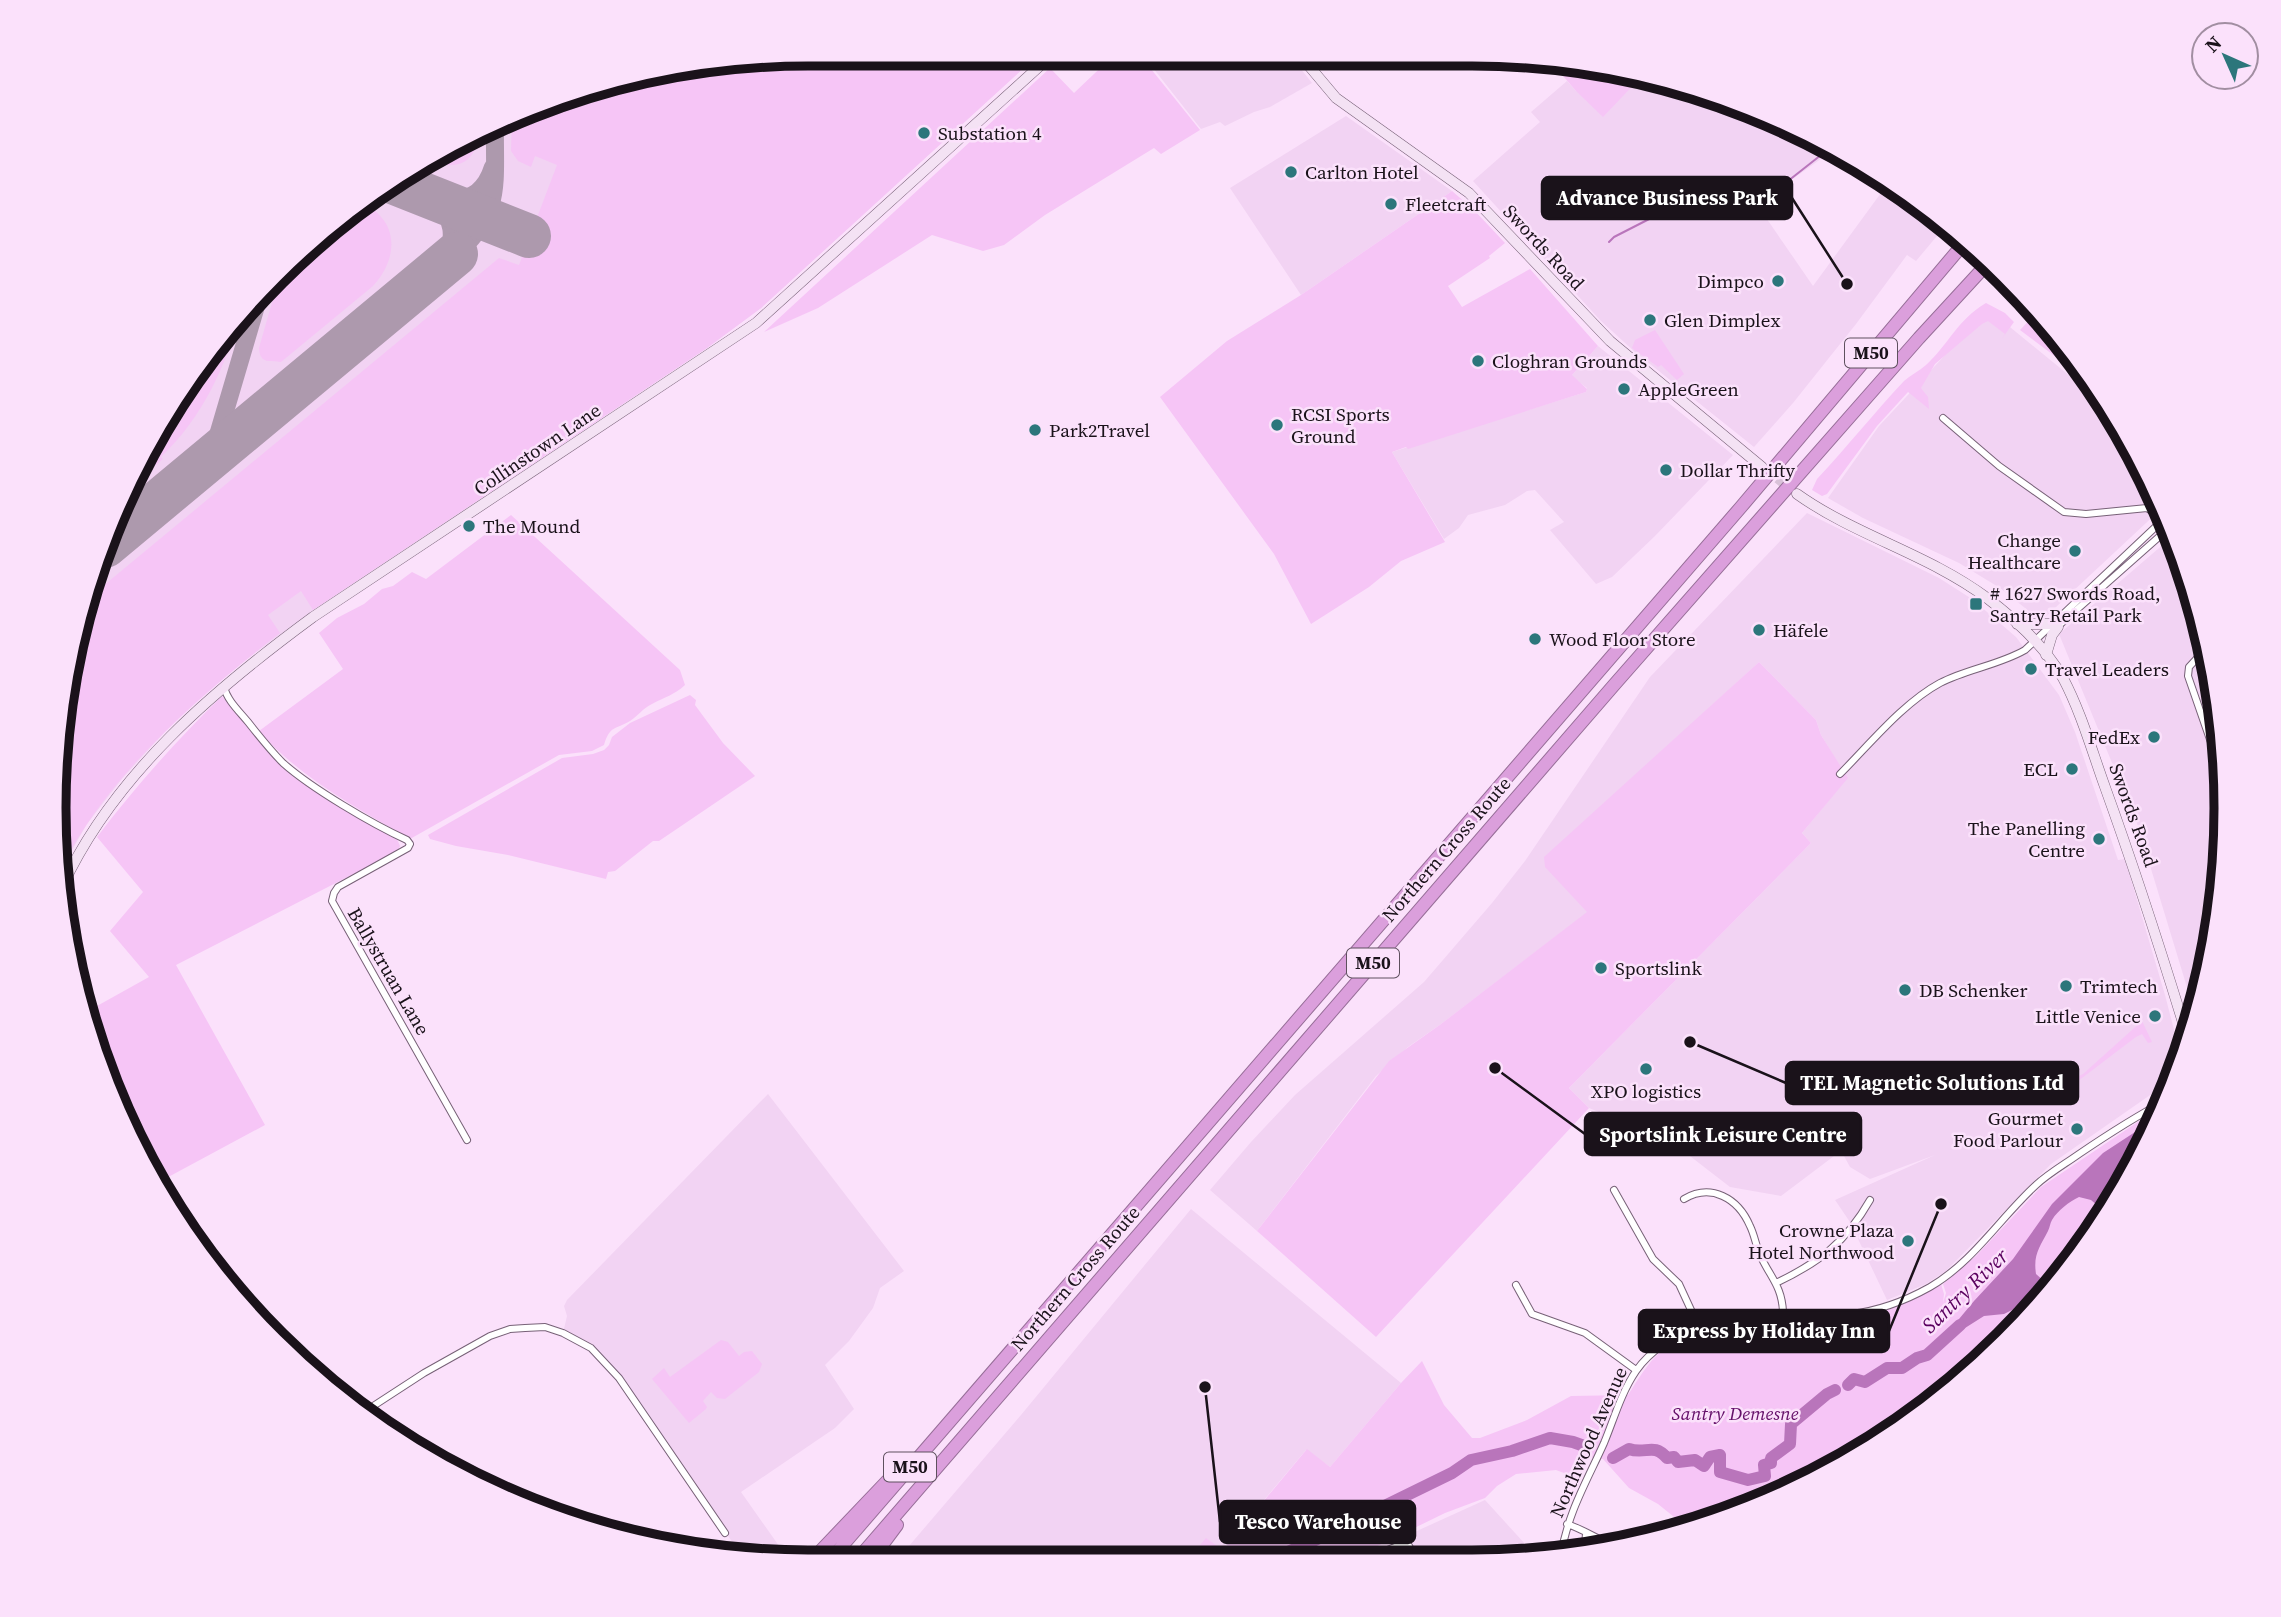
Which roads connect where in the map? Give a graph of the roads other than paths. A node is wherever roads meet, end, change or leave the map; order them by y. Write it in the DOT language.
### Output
graph roads {
  1 [pos="1039,67"];
  2 [pos="1310,67"];
  3 [pos="1959,249"];
  4 [pos="1965,254"];
  5 [pos="1981,269"];
  6 [pos="1943,418"];
  7 [pos="1777,465"];
  8 [pos="1762,467"];
  9 [pos="1797,494"];
  10 [pos="2152,511"];
  11 [pos="2158,526"];
  12 [pos="2162,534"];
  13 [pos="2017,625"];
  14 [pos="2051,628"];
  15 [pos="2034,642"];
  16 [pos="2046,655"];
  17 [pos="2198,657"];
  18 [pos="223,687"];
  19 [pos="2211,743"];
  20 [pos="1840,774"];
  21 [pos="70,873"];
  22 [pos="2183,1022"];
  23 [pos="2151,1109"];
  24 [pos="467,1140"];
  25 [pos="1614,1190"];
  26 [pos="1684,1199"];
  27 [pos="1870,1199"];
  28 [pos="1776,1283"];
  29 [pos="1516,1285"];
  30 [pos="1783,1312"];
  31 [pos="1697,1323"];
  32 [pos="1636,1370"];
  33 [pos="990,1372"];
  34 [pos="371,1407"];
  35 [pos="953,1449"];
  36 [pos="1567,1524"];
  37 [pos="726,1533"];
  38 [pos="1586,1534"];
  39 [pos="1596,1539"];
  40 [pos="1585,1541"];
  41 [pos="1563,1545"];
  42 [pos="821,1550"];
  43 [pos="838,1550"];
  44 [pos="866,1550"];
  45 [pos="878,1550"];
  46 [pos="1387,1550"];
  47 [pos="1411,1550"];
  1 -- 18 [label="main road, Collinstown Lane"];
  2 -- 8 [label="main road, Swords Road"];
  3 -- 7 [label="highway, M50"];
  4 -- 7 [label="highway, M50"];
  5 -- 35 [label="highway, Northern Cross Route / M50"];
  6 -- 10 [label="street"];
  7 -- 33 [label="highway, Northern Cross Route / M50"];
  9 -- 13 [label="main road, Swords Road"];
  11 -- 14 [label="street"];
  12 -- 14 [label="street"];
  13 -- 14 [label="main road"];
  13 -- 15 [label="main road, Swords Road"];
  14 -- 15 [label="street"];
  14 -- 16 [label="main road"];
  15 -- 16 [label="main road, Swords Road"];
  15 -- 20 [label="street"];
  16 -- 22 [label="main road, Swords Road"];
  17 -- 19 [label="street"];
  18 -- 21 [label="main road, Collinstown Lane"];
  18 -- 24 [label="street, Ballystruan Lane"];
  23 -- 30 [label="street, Northwood Avenue"];
  25 -- 31 [label="street"];
  26 -- 28 [label="street"];
  27 -- 28 [label="street"];
  28 -- 30 [label="street"];
  29 -- 32 [label="street"];
  30 -- 31 [label="street, Northwood Avenue"];
  31 -- 32 [label="street, Northwood Avenue"];
  32 -- 36 [label="street, Northwood Avenue"];
  33 -- 42 [label="highway"];
  33 -- 43 [label="highway, Northern Cross Route / M50"];
  34 -- 37 [label="street"];
  35 -- 44 [label="highway, Northern Cross Route / M50"];
  35 -- 45 [label="highway"];
  36 -- 38 [label="street"];
  36 -- 41 [label="street, Northwood Avenue"];
  38 -- 39 [label="street"];
  38 -- 40 [label="street"];
  46 -- 47 [label="street"];
}
